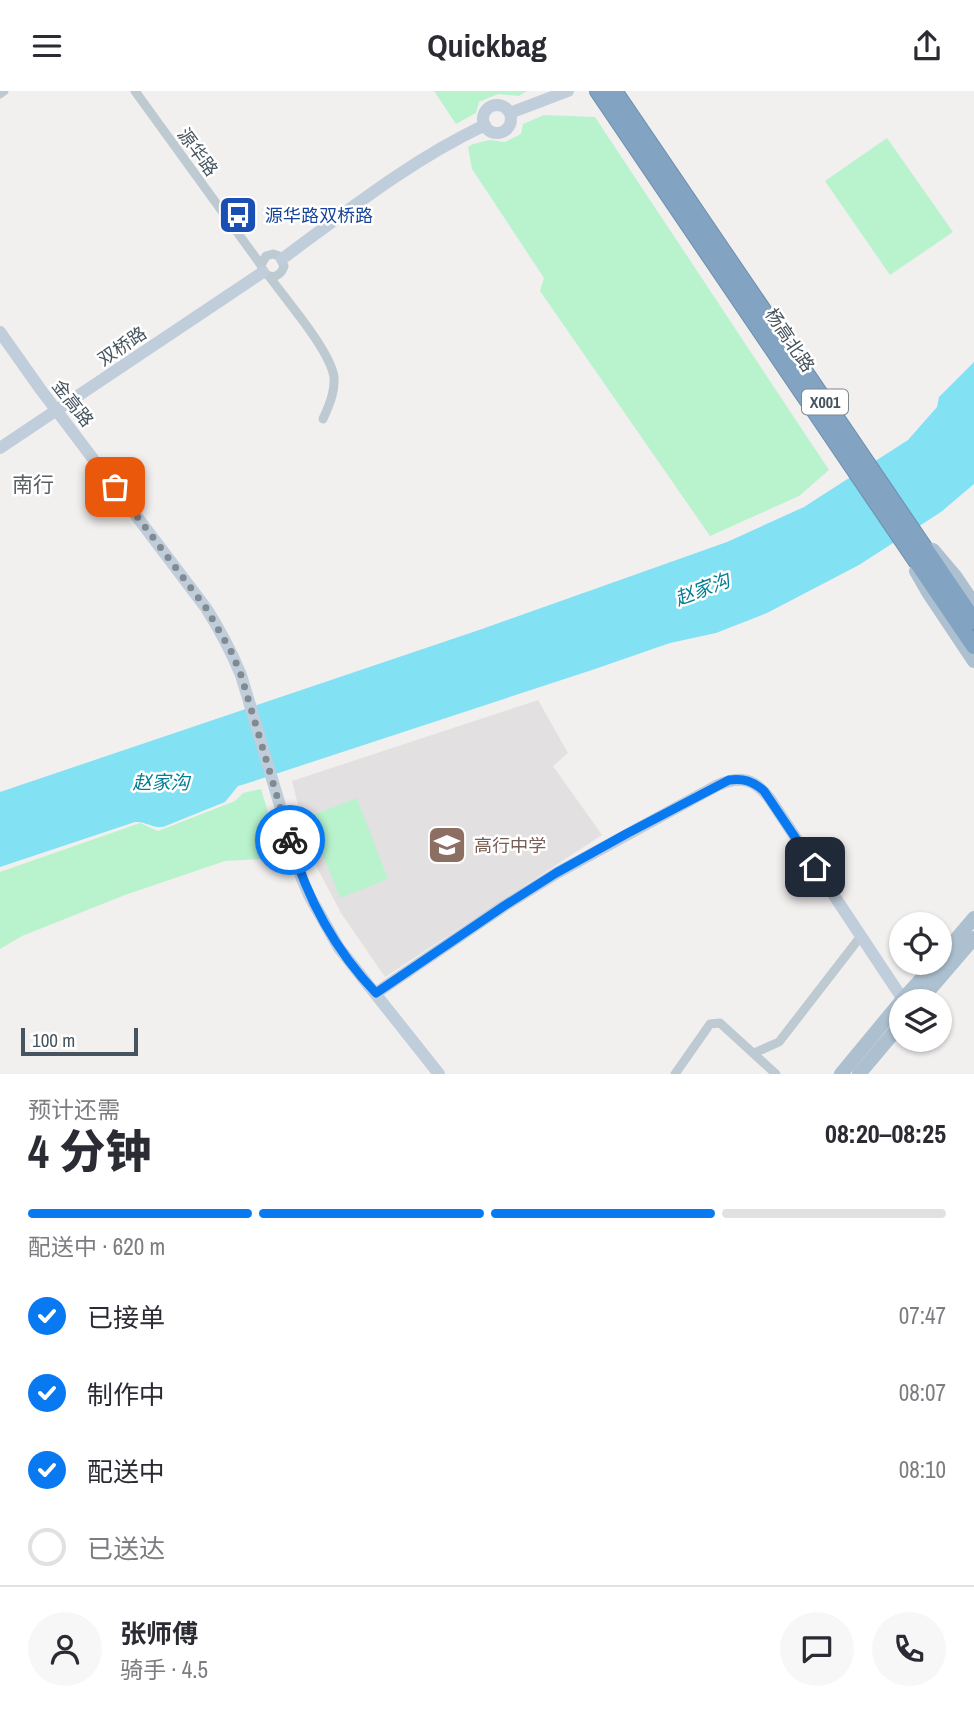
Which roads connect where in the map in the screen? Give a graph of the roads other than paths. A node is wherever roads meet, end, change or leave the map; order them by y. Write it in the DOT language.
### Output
graph roads {
  1 [pos="135,91"];
  2 [pos="568,91"];
  3 [pos="598,91"];
  4 [pos="614,91"];
  5 [pos="510,113"];
  6 [pos="485,125"];
  7 [pos="282,259"];
  8 [pos="264,271"];
  9 [pos="746,297"];
  10 [pos="0,333"];
  11 [pos="57,410"];
  12 [pos="323,419"];
  13 [pos="0,448"];
  14 [pos="893,514"];
  15 [pos="974,604"];
  16 [pos="974,621"];
  17 [pos="974,646"];
  18 [pos="974,660"];
  19 [pos="974,918"];
  20 [pos="861,936"];
  21 [pos="974,938"];
  22 [pos="952,944"];
  23 [pos="926,975"];
  24 [pos="897,989"];
  25 [pos="914,989"];
  26 [pos="930,989"];
  27 [pos="376,993"];
  28 [pos="889,1018"];
  29 [pos="889,1038"];
  30 [pos="754,1053"];
  31 [pos="439,1074"];
  32 [pos="675,1074"];
  33 [pos="776,1074"];
  34 [pos="841,1074"];
  35 [pos="859,1074"];
  1 -- 8 [label="street, 源华路"];
  2 -- 5 [label="street"];
  3 -- 9 [label="highway, 杨高北路 / X001"];
  4 -- 9 [label="highway, 杨高北路 / X001"];
  5 -- 6 [label="street"];
  5 -- 6 [label="street"];
  6 -- 7 [label="street"];
  7 -- 8 [label="street"];
  7 -- 8 [label="street"];
  8 -- 11 [label="street, 双桥路"];
  8 -- 12 [label="street, 源华路"];
  9 -- 14 [label="highway, 杨高北路 / X001"];
  10 -- 11 [label="street, 金高路"];
  11 -- 13 [label="street, 双桥路"];
  11 -- 27 [label="street, 金高路"];
  14 -- 15 [label="main road, X001"];
  14 -- 16 [label="highway, 杨高北路 / X001"];
  14 -- 17 [label="highway, 杨高北路 / X001"];
  14 -- 18 [label="main road, X001"];
  19 -- 22 [label="main road"];
  20 -- 24 [label="street"];
  20 -- 27 [label="street"];
  20 -- 30 [label="street"];
  21 -- 26 [label="main road"];
  23 -- 25 [label="main road"];
  27 -- 31 [label="street, 金高路"];
  28 -- 34 [label="main road"];
  29 -- 35 [label="main road"];
  30 -- 32 [label="street"];
  30 -- 33 [label="street"];
}
